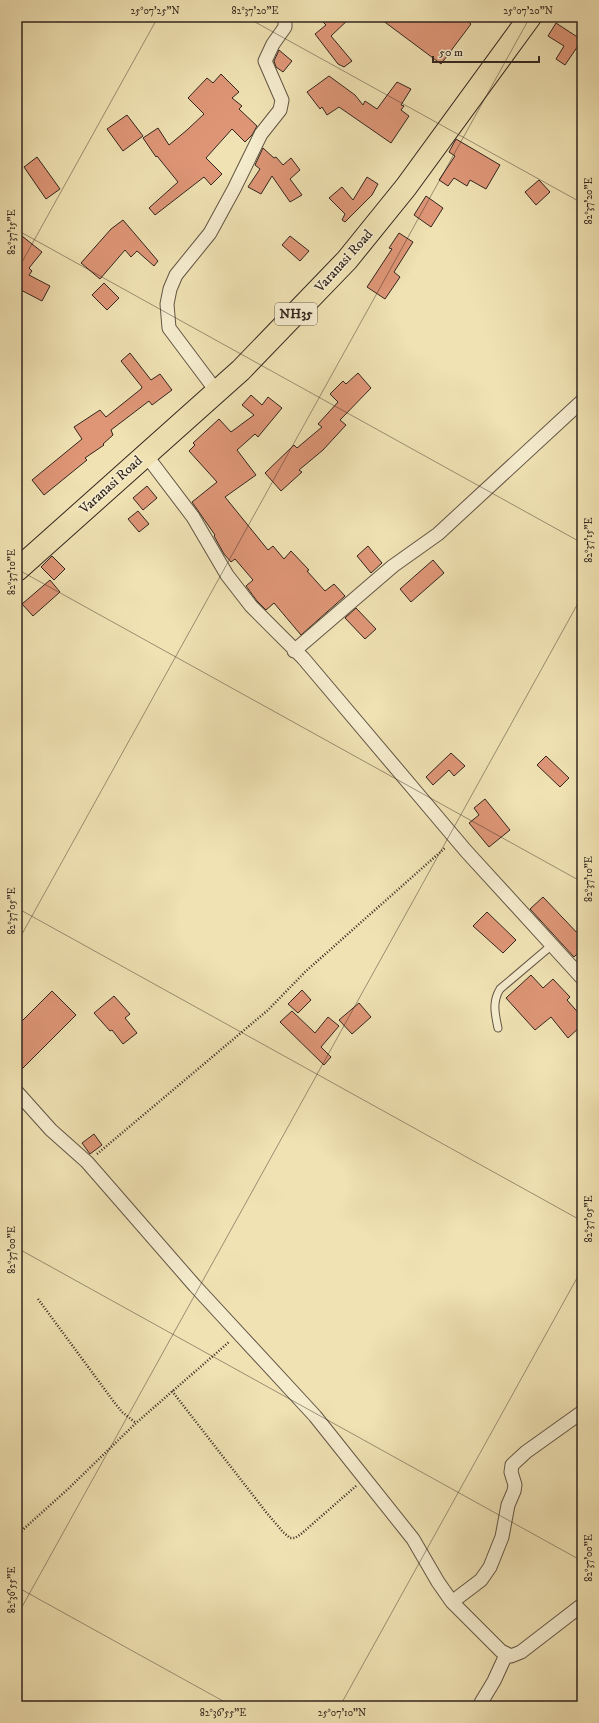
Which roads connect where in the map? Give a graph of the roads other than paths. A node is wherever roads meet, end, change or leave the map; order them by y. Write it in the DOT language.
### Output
graph roads {
  1 [pos="285,17"];
  2 [pos="530,17"];
  3 [pos="217,392"];
  4 [pos="582,401"];
  5 [pos="146,455"];
  6 [pos="17,570"];
  7 [pos="294,651"];
  8 [pos="552,945"];
  9 [pos="582,978"];
  10 [pos="498,1028"];
  11 [pos="17,1092"];
  12 [pos="582,1412"];
  13 [pos="452,1602"];
  14 [pos="582,1605"];
  15 [pos="506,1655"];
  16 [pos="479,1706"];
  1 -- 3 [label="street"];
  2 -- 3 [label="highway, Varanasi Road / NH35"];
  3 -- 5 [label="highway, Varanasi Road / NH35"];
  4 -- 7 [label="street"];
  5 -- 6 [label="highway, Varanasi Road / NH35"];
  5 -- 7 [label="street"];
  7 -- 8 [label="street"];
  8 -- 9 [label="street"];
  8 -- 10 [label="lane"];
  11 -- 13 [label="street"];
  12 -- 13 [label="street"];
  13 -- 15 [label="street"];
  14 -- 15 [label="street"];
  15 -- 16 [label="street"];
}
